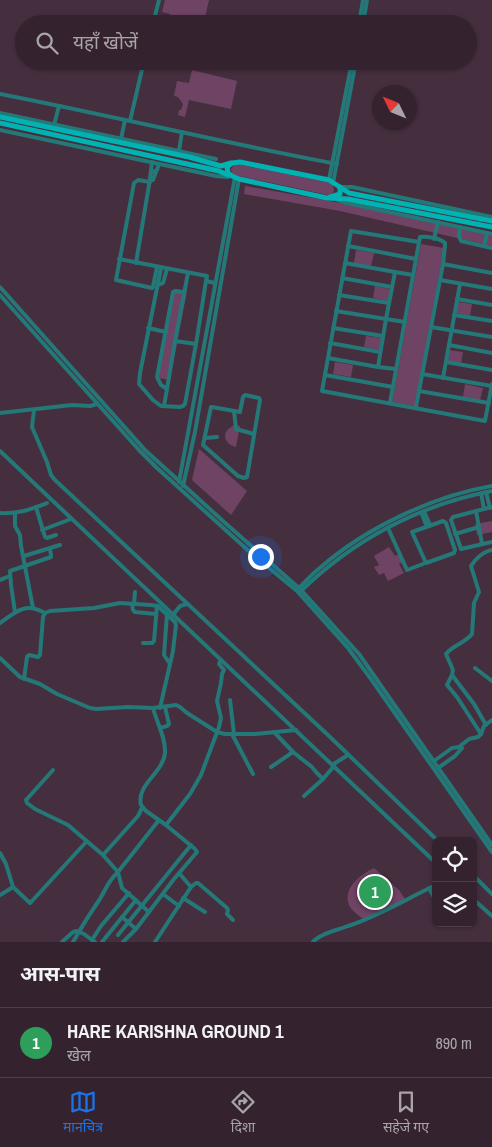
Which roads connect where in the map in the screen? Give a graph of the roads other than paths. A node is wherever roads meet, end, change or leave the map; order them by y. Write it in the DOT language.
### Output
graph roads {
  1 [pos="159,0"];
  2 [pos="363,0"];
  3 [pos="367,0"];
  4 [pos="363,9"];
  5 [pos="155,15"];
  6 [pos="361,15"];
  7 [pos="363,15"];
  8 [pos="142,70"];
  9 [pos="351,70"];
  10 [pos="354,70"];
  11 [pos="0,94"];
  12 [pos="59,106"];
  13 [pos="0,115"];
  14 [pos="125,120"];
  15 [pos="130,121"];
  16 [pos="0,123"];
  17 [pos="54,125"];
  18 [pos="0,130"];
  19 [pos="182,132"];
  20 [pos="121,139"];
  21 [pos="179,151"];
  22 [pos="186,155"];
  23 [pos="216,159"];
  24 [pos="152,162"];
  25 [pos="232,163"];
  26 [pos="159,164"];
  27 [pos="335,164"];
  28 [pos="184,166"];
  29 [pos="154,171"];
  30 [pos="235,177"];
  31 [pos="151,180"];
  32 [pos="331,182"];
  33 [pos="157,183"];
  34 [pos="340,187"];
  35 [pos="322,197"];
  36 [pos="337,199"];
  37 [pos="492,218"];
  38 [pos="492,221"];
  39 [pos="438,222"];
  40 [pos="460,227"];
  41 [pos="492,227"];
  42 [pos="489,234"];
  43 [pos="434,239"];
  44 [pos="419,242"];
  45 [pos="348,246"];
  46 [pos="484,246"];
  47 [pos="492,248"];
  48 [pos="119,259"];
  49 [pos="416,259"];
  50 [pos="136,263"];
  51 [pos="345,263"];
  52 [pos="443,264"];
  53 [pos="159,268"];
  54 [pos="167,269"];
  55 [pos="394,272"];
  56 [pos="188,273"];
  57 [pos="492,273"];
  58 [pos="413,275"];
  59 [pos="342,278"];
  60 [pos="440,280"];
  61 [pos="206,281"];
  62 [pos="215,283"];
  63 [pos="460,284"];
  64 [pos="158,285"];
  65 [pos="0,287"];
  66 [pos="392,287"];
  67 [pos="492,289"];
  68 [pos="183,292"];
  69 [pos="0,295"];
  70 [pos="339,295"];
  71 [pos="457,299"];
  72 [pos="389,303"];
  73 [pos="492,305"];
  74 [pos="336,311"];
  75 [pos="454,315"];
  76 [pos="386,319"];
  77 [pos="405,322"];
  78 [pos="492,322"];
  79 [pos="431,327"];
  80 [pos="148,328"];
  81 [pos="333,328"];
  82 [pos="451,330"];
  83 [pos="166,332"];
  84 [pos="383,336"];
  85 [pos="492,338"];
  86 [pos="176,341"];
  87 [pos="330,343"];
  88 [pos="449,345"];
  89 [pos="195,346"];
  90 [pos="203,350"];
  91 [pos="380,352"];
  92 [pos="492,353"];
  93 [pos="328,358"];
  94 [pos="446,362"];
  95 [pos="378,367"];
  96 [pos="396,370"];
  97 [pos="492,370"];
  98 [pos="422,374"];
  99 [pos="325,375"];
  100 [pos="443,378"];
  101 [pos="492,385"];
  102 [pos="393,387"];
  103 [pos="167,390"];
  104 [pos="419,390"];
  105 [pos="195,394"];
  106 [pos="201,395"];
  107 [pos="489,402"];
  108 [pos="390,403"];
  109 [pos="97,404"];
  110 [pos="164,406"];
  111 [pos="416,408"];
  112 [pos="34,410"];
  113 [pos="234,411"];
  114 [pos="0,413"];
  115 [pos="195,429"];
  116 [pos="205,434"];
  117 [pos="254,434"];
  118 [pos="217,437"];
  119 [pos="0,452"];
  120 [pos="179,481"];
  121 [pos="183,484"];
  122 [pos="492,486"];
  123 [pos="178,487"];
  124 [pos="183,491"];
  125 [pos="492,491"];
  126 [pos="486,492"];
  127 [pos="481,493"];
  128 [pos="46,503"];
  129 [pos="36,507"];
  130 [pos="491,507"];
  131 [pos="484,509"];
  132 [pos="476,510"];
  133 [pos="423,512"];
  134 [pos="0,513"];
  135 [pos="16,514"];
  136 [pos="71,519"];
  137 [pos="429,526"];
  138 [pos="479,527"];
  139 [pos="388,528"];
  140 [pos="42,530"];
  141 [pos="455,534"];
  142 [pos="56,535"];
  143 [pos="492,542"];
  144 [pos="482,544"];
  145 [pos="60,546"];
  146 [pos="50,548"];
  147 [pos="492,550"];
  148 [pos="24,556"];
  149 [pos="423,564"];
  150 [pos="26,566"];
  151 [pos="10,576"];
  152 [pos="0,580"];
  153 [pos="299,591"];
  154 [pos="135,592"];
  155 [pos="133,604"];
  156 [pos="187,604"];
  157 [pos="157,606"];
  158 [pos="33,608"];
  159 [pos="15,612"];
  160 [pos="45,613"];
  161 [pos="156,614"];
  162 [pos="167,614"];
  163 [pos="173,615"];
  164 [pos="0,623"];
  165 [pos="143,643"];
  166 [pos="0,658"];
  167 [pos="221,660"];
  168 [pos="170,664"];
  169 [pos="475,668"];
  170 [pos="452,675"];
  171 [pos="24,680"];
  172 [pos="492,681"];
  173 [pos="230,700"];
  174 [pos="163,707"];
  175 [pos="153,708"];
  176 [pos="492,720"];
  177 [pos="486,724"];
  178 [pos="160,728"];
  179 [pos="296,730"];
  180 [pos="217,732"];
  181 [pos="274,732"];
  182 [pos="233,734"];
  183 [pos="481,734"];
  184 [pos="473,738"];
  185 [pos="293,752"];
  186 [pos="348,755"];
  187 [pos="434,760"];
  188 [pos="333,765"];
  189 [pos="441,766"];
  190 [pos="271,767"];
  191 [pos="53,770"];
  192 [pos="253,774"];
  193 [pos="323,779"];
  194 [pos="304,796"];
  195 [pos="142,808"];
  196 [pos="159,820"];
  197 [pos="166,825"];
  198 [pos="434,837"];
  199 [pos="87,842"];
  200 [pos="191,845"];
  201 [pos="492,845"];
  202 [pos="492,852"];
  203 [pos="0,853"];
  204 [pos="103,855"];
  205 [pos="432,859"];
  206 [pos="118,872"];
  207 [pos="179,873"];
  208 [pos="477,879"];
  209 [pos="13,887"];
  210 [pos="191,887"];
  211 [pos="432,887"];
  212 [pos="429,888"];
  213 [pos="128,894"];
  214 [pos="163,894"];
  215 [pos="432,894"];
  216 [pos="492,894"];
  217 [pos="0,895"];
  218 [pos="183,898"];
  219 [pos="136,900"];
  220 [pos="477,902"];
  221 [pos="143,906"];
  222 [pos="179,906"];
  223 [pos="149,912"];
  224 [pos="205,912"];
  225 [pos="492,916"];
  226 [pos="122,917"];
  227 [pos="232,920"];
  228 [pos="129,923"];
  229 [pos="136,929"];
  230 [pos="111,930"];
  231 [pos="79,931"];
  232 [pos="118,935"];
  233 [pos="94,941"];
  234 [pos="124,941"];
  235 [pos="62,942"];
  236 [pos="73,942"];
  237 [pos="102,942"];
  238 [pos="155,942"];
  239 [pos="314,942"];
  1 -- 5 [label="street"];
  2 -- 4 [label="street"];
  3 -- 4 [label="street"];
  4 -- 6 [label="street"];
  4 -- 7 [label="street"];
  8 -- 15 [label="street"];
  9 -- 27 [label="street"];
  10 -- 27 [label="street"];
  11 -- 12 [label="street"];
  12 -- 14 [label="street"];
  12 -- 17 [label="street"];
  13 -- 17 [label="street"];
  13 -- 22 [label="main road"];
  14 -- 15 [label="street"];
  14 -- 20 [label="street"];
  15 -- 19 [label="street"];
  16 -- 28 [label="main road"];
  17 -- 20 [label="street"];
  18 -- 24 [label="street"];
  19 -- 21 [label="street"];
  19 -- 27 [label="street"];
  20 -- 21 [label="street"];
  21 -- 22 [label="street"];
  22 -- 23 [label="street"];
  22 -- 25 [label="main road"];
  24 -- 26 [label="street"];
  24 -- 29 [label="street"];
  25 -- 30 [label="main road"];
  25 -- 32 [label="main road"];
  26 -- 28 [label="street"];
  26 -- 29 [label="street"];
  27 -- 32 [label="street"];
  28 -- 30 [label="main road"];
  29 -- 31 [label="street"];
  30 -- 35 [label="main road"];
  30 -- 62 [label="street"];
  30 -- 106 [label="street"];
  31 -- 33 [label="street"];
  31 -- 48 [label="street"];
  31 -- 50 [label="street"];
  32 -- 34 [label="main road"];
  34 -- 35 [label="main road"];
  34 -- 37 [label="street"];
  34 -- 38 [label="main road"];
  35 -- 36 [label="main road"];
  36 -- 39 [label="street"];
  36 -- 41 [label="main road"];
  39 -- 40 [label="street"];
  39 -- 43 [label="street"];
  40 -- 42 [label="street"];
  40 -- 46 [label="street"];
  42 -- 46 [label="street"];
  43 -- 44 [label="street"];
  43 -- 52 [label="street"];
  44 -- 45 [label="street"];
  44 -- 49 [label="street"];
  45 -- 49 [label="street"];
  45 -- 51 [label="street"];
  46 -- 47 [label="street"];
  48 -- 50 [label="street"];
  48 -- 53 [label="street"];
  49 -- 58 [label="street"];
  50 -- 53 [label="street"];
  51 -- 55 [label="street"];
  51 -- 59 [label="street"];
  52 -- 57 [label="street"];
  52 -- 60 [label="street"];
  53 -- 54 [label="street"];
  53 -- 64 [label="street"];
  54 -- 56 [label="street"];
  54 -- 64 [label="street"];
  55 -- 58 [label="street"];
  55 -- 66 [label="street"];
  56 -- 61 [label="street"];
  56 -- 68 [label="street"];
  58 -- 77 [label="street"];
  59 -- 66 [label="street"];
  59 -- 70 [label="street"];
  60 -- 63 [label="street"];
  60 -- 79 [label="street"];
  61 -- 62 [label="street"];
  61 -- 89 [label="street"];
  62 -- 90 [label="street"];
  63 -- 67 [label="street"];
  63 -- 71 [label="street"];
  64 -- 80 [label="street"];
  65 -- 120 [label="street"];
  66 -- 72 [label="street"];
  68 -- 83 [label="street"];
  68 -- 86 [label="street"];
  69 -- 109 [label="street"];
  70 -- 72 [label="street"];
  70 -- 74 [label="street"];
  71 -- 73 [label="street"];
  71 -- 75 [label="street"];
  72 -- 76 [label="street"];
  74 -- 76 [label="street"];
  74 -- 81 [label="street"];
  75 -- 78 [label="street"];
  75 -- 82 [label="street"];
  76 -- 77 [label="street"];
  76 -- 84 [label="street"];
  77 -- 96 [label="street"];
  79 -- 82 [label="street"];
  79 -- 98 [label="street"];
  80 -- 83 [label="street"];
  80 -- 110 [label="street"];
  81 -- 84 [label="street"];
  81 -- 87 [label="street"];
  82 -- 85 [label="street"];
  82 -- 88 [label="street"];
  83 -- 103 [label="street"];
  84 -- 91 [label="street"];
  86 -- 89 [label="street"];
  86 -- 103 [label="street"];
  87 -- 91 [label="street"];
  87 -- 93 [label="street"];
  88 -- 92 [label="street"];
  88 -- 94 [label="street"];
  89 -- 90 [label="street"];
  89 -- 110 [label="street"];
  90 -- 105 [label="street"];
  91 -- 95 [label="street"];
  93 -- 95 [label="street"];
  93 -- 99 [label="street"];
  94 -- 97 [label="street"];
  94 -- 100 [label="street"];
  95 -- 96 [label="street"];
  96 -- 102 [label="street"];
  98 -- 100 [label="street"];
  98 -- 104 [label="street"];
  99 -- 102 [label="street"];
  99 -- 108 [label="street"];
  100 -- 101 [label="street"];
  101 -- 107 [label="street"];
  102 -- 108 [label="street"];
  103 -- 110 [label="street"];
  104 -- 107 [label="street"];
  104 -- 111 [label="street"];
  105 -- 106 [label="street"];
  105 -- 120 [label="street"];
  106 -- 115 [label="street"];
  107 -- 111 [label="street"];
  108 -- 111 [label="street"];
  109 -- 112 [label="street"];
  109 -- 123 [label="street"];
  112 -- 114 [label="street"];
  112 -- 156 [label="street"];
  113 -- 116 [label="street"];
  113 -- 117 [label="street"];
  113 -- 117 [label="street"];
  115 -- 116 [label="street"];
  115 -- 121 [label="street"];
  116 -- 117 [label="street"];
  116 -- 118 [label="street"];
  119 -- 136 [label="street"];
  120 -- 121 [label="street"];
  120 -- 123 [label="street"];
  121 -- 124 [label="street"];
  121 -- 153 [label="street"];
  122 -- 153 [label="street"];
  123 -- 124 [label="street"];
  124 -- 153 [label="street"];
  125 -- 126 [label="street"];
  126 -- 127 [label="street"];
  126 -- 130 [label="street"];
  127 -- 131 [label="street"];
  127 -- 133 [label="street"];
  128 -- 129 [label="street"];
  129 -- 135 [label="street"];
  129 -- 140 [label="street"];
  130 -- 131 [label="street"];
  131 -- 132 [label="street"];
  132 -- 138 [label="street"];
  132 -- 141 [label="street"];
  133 -- 137 [label="street"];
  133 -- 139 [label="street"];
  134 -- 135 [label="street"];
  135 -- 148 [label="street"];
  136 -- 140 [label="street"];
  136 -- 163 [label="street"];
  137 -- 137 [label="street"];
  138 -- 141 [label="street"];
  138 -- 144 [label="street"];
  139 -- 149 [label="street"];
  139 -- 153 [label="street"];
  140 -- 142 [label="street"];
  141 -- 144 [label="street"];
  143 -- 144 [label="street"];
  145 -- 146 [label="street"];
  146 -- 148 [label="street"];
  146 -- 150 [label="street"];
  147 -- 170 [label="street"];
  148 -- 150 [label="street"];
  150 -- 151 [label="street"];
  150 -- 158 [label="street"];
  151 -- 152 [label="street"];
  151 -- 159 [label="street"];
  153 -- 187 [label="street"];
  154 -- 155 [label="street"];
  155 -- 157 [label="street"];
  155 -- 160 [label="street"];
  155 -- 161 [label="street"];
  156 -- 163 [label="street"];
  156 -- 186 [label="street"];
  157 -- 161 [label="street"];
  157 -- 162 [label="street"];
  158 -- 159 [label="street"];
  158 -- 160 [label="street"];
  159 -- 164 [label="street"];
  160 -- 171 [label="street"];
  161 -- 165 [label="street"];
  162 -- 168 [label="street"];
  162 -- 168 [label="street"];
  163 -- 167 [label="street"];
  166 -- 171 [label="street"];
  167 -- 179 [label="street"];
  167 -- 180 [label="street"];
  168 -- 174 [label="street"];
  169 -- 172 [label="street"];
  170 -- 177 [label="street"];
  170 -- 183 [label="street"];
  171 -- 175 [label="street"];
  173 -- 182 [label="street"];
  174 -- 175 [label="street"];
  174 -- 178 [label="street"];
  174 -- 180 [label="street"];
  175 -- 178 [label="street"];
  176 -- 177 [label="street"];
  177 -- 183 [label="street"];
  178 -- 195 [label="street"];
  179 -- 181 [label="street"];
  179 -- 188 [label="street"];
  180 -- 182 [label="street"];
  180 -- 197 [label="street"];
  181 -- 182 [label="street"];
  181 -- 185 [label="street"];
  182 -- 192 [label="street"];
  183 -- 184 [label="street"];
  184 -- 187 [label="street"];
  184 -- 189 [label="street"];
  185 -- 190 [label="street"];
  185 -- 193 [label="street"];
  186 -- 188 [label="street"];
  186 -- 198 [label="street"];
  187 -- 189 [label="street"];
  187 -- 202 [label="street"];
  188 -- 193 [label="street"];
  188 -- 205 [label="street"];
  189 -- 201 [label="street"];
  191 -- 199 [label="street"];
  193 -- 194 [label="street"];
  195 -- 196 [label="street"];
  195 -- 204 [label="street"];
  196 -- 197 [label="street"];
  196 -- 206 [label="street"];
  197 -- 200 [label="street"];
  199 -- 204 [label="street"];
  199 -- 209 [label="street"];
  200 -- 207 [label="street"];
  200 -- 221 [label="street"];
  203 -- 209 [label="street"];
  204 -- 206 [label="street"];
  206 -- 213 [label="street"];
  206 -- 231 [label="street"];
  207 -- 210 [label="street"];
  207 -- 214 [label="street"];
  208 -- 216 [label="street"];
  209 -- 217 [label="street"];
  210 -- 218 [label="street"];
  210 -- 227 [label="street"];
  211 -- 212 [label="street"];
  212 -- 215 [label="street"];
  212 -- 239 [label="street"];
  213 -- 219 [label="street"];
  213 -- 233 [label="street"];
  214 -- 222 [label="street"];
  214 -- 223 [label="street"];
  218 -- 222 [label="street"];
  218 -- 224 [label="street"];
  219 -- 221 [label="street"];
  219 -- 226 [label="street"];
  220 -- 225 [label="street"];
  221 -- 223 [label="street"];
  221 -- 228 [label="street"];
  222 -- 238 [label="street"];
  223 -- 229 [label="street"];
  226 -- 228 [label="street"];
  226 -- 230 [label="street"];
  228 -- 229 [label="street"];
  228 -- 232 [label="street"];
  229 -- 234 [label="street"];
  230 -- 232 [label="street"];
  230 -- 237 [label="street"];
  231 -- 233 [label="street"];
  231 -- 235 [label="street"];
  231 -- 236 [label="street"];
  232 -- 234 [label="street"];
}
